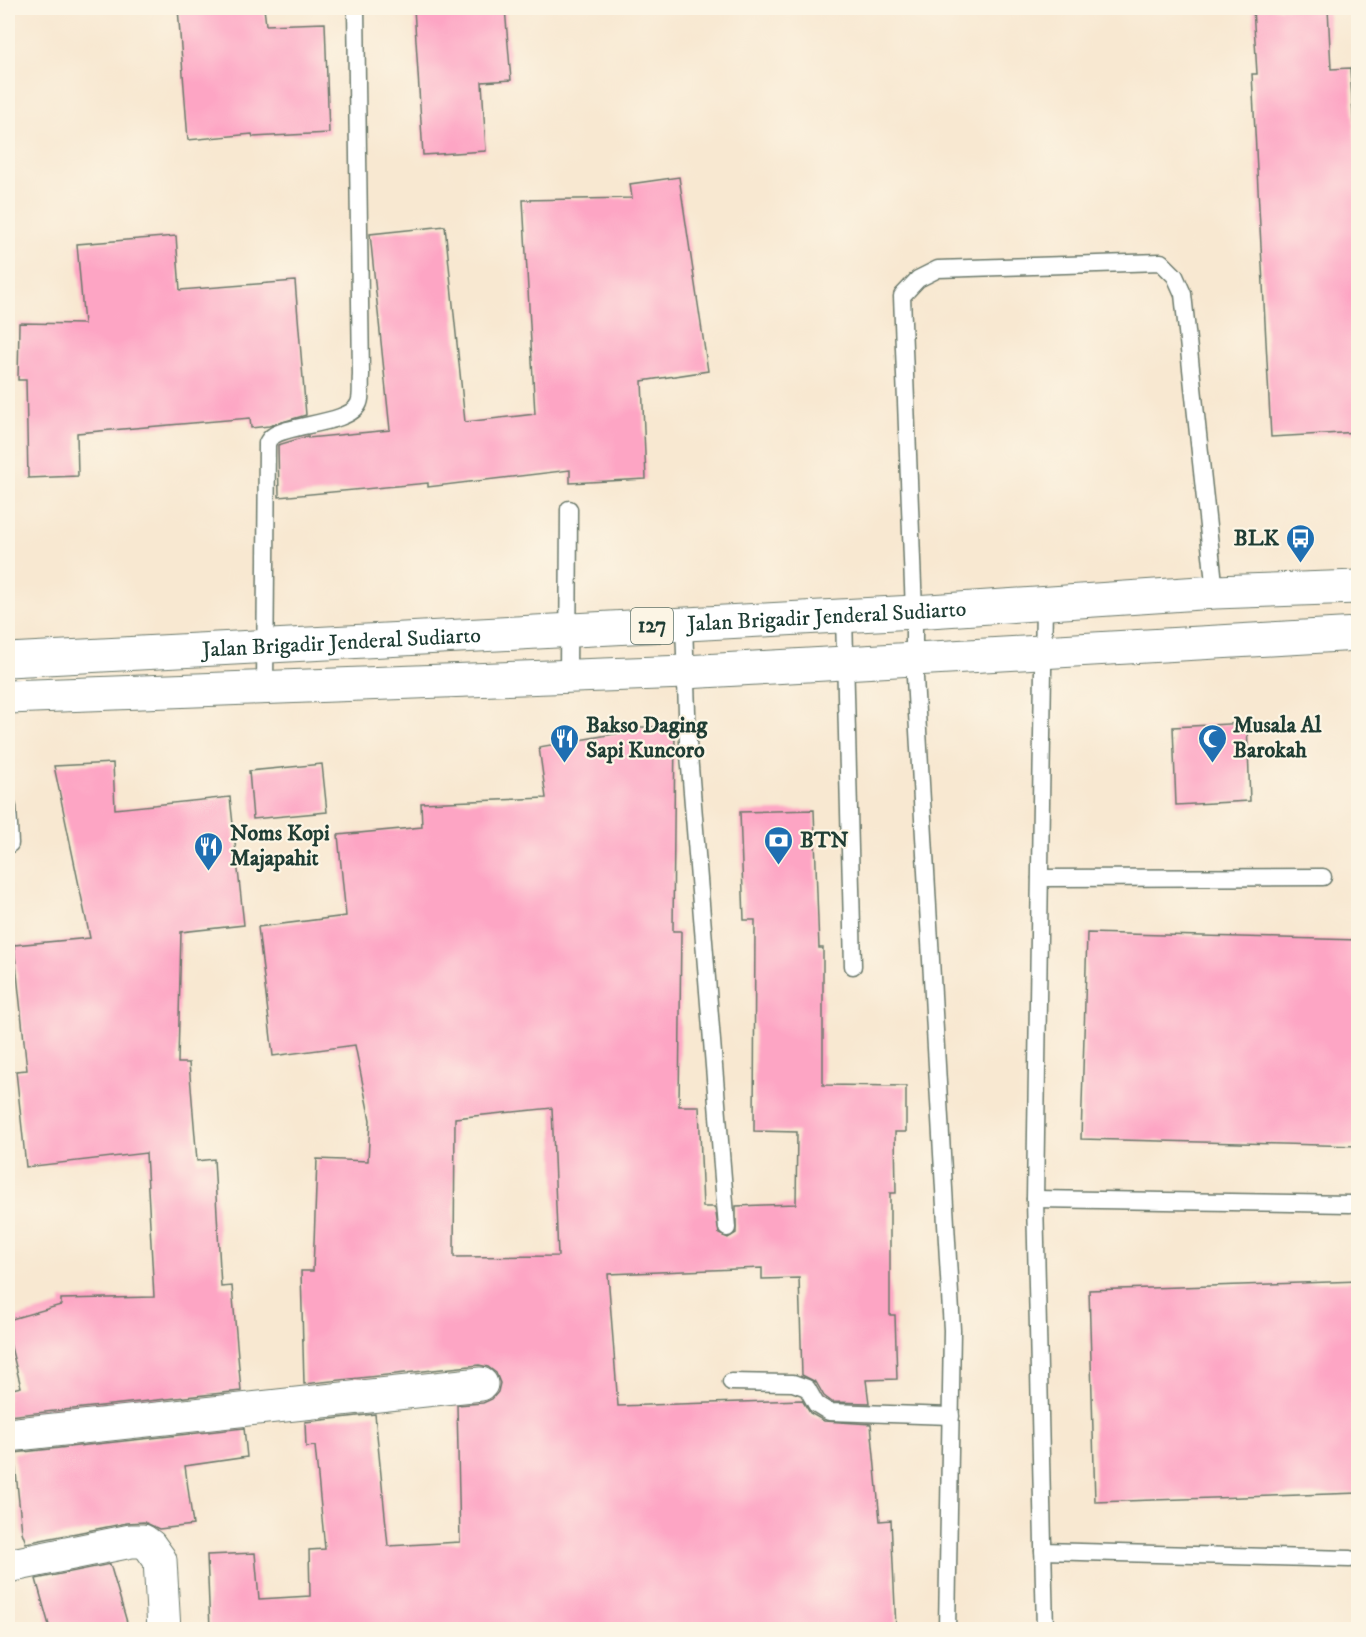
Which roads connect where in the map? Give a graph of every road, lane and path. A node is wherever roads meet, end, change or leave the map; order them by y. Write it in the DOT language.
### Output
graph roads {
  1 [pos="356,8"];
  2 [pos="569,508"];
  3 [pos="1359,587"];
  4 [pos="1215,592"];
  5 [pos="1044,604"];
  6 [pos="914,612"];
  7 [pos="844,616"];
  8 [pos="684,624"];
  9 [pos="568,631"];
  10 [pos="1359,634"];
  11 [pos="362,642"];
  12 [pos="266,647"];
  13 [pos="1043,652"];
  14 [pos="8,660"];
  15 [pos="914,660"];
  16 [pos="845,663"];
  17 [pos="685,672"];
  18 [pos="568,676"];
  19 [pos="363,683"];
  20 [pos="265,687"];
  21 [pos="8,697"];
  22 [pos="8,807"];
  23 [pos="10,844"];
  24 [pos="1323,877"];
  25 [pos="1040,878"];
  26 [pos="853,966"];
  27 [pos="1035,1199"];
  28 [pos="1350,1204"];
  29 [pos="728,1228"];
  30 [pos="731,1382"];
  31 [pos="481,1384"];
  32 [pos="951,1416"];
  33 [pos="8,1435"];
  34 [pos="1043,1551"];
  35 [pos="1350,1559"];
  36 [pos="8,1566"];
  37 [pos="164,1629"];
  38 [pos="947,1629"];
  39 [pos="1045,1629"];
  1 -- 12 [label="lane"];
  2 -- 9 [label="lane"];
  3 -- 4 [label="main road, Jalan Brigadir Jenderal Sudiarto / 127"];
  4 -- 5 [label="main road, Jalan Brigadir Jenderal Sudiarto / 127"];
  4 -- 6 [label="lane"];
  5 -- 6 [label="main road, Jalan Brigadir Jenderal Sudiarto / 127"];
  5 -- 13 [label="lane"];
  6 -- 7 [label="main road, Jalan Brigadir Jenderal Sudiarto / 127"];
  6 -- 15 [label="lane"];
  7 -- 8 [label="main road, Jalan Brigadir Jenderal Sudiarto / 127"];
  7 -- 16 [label="lane"];
  8 -- 9 [label="main road, Jalan Brigadir Jenderal Sudiarto / 127"];
  8 -- 17 [label="lane"];
  9 -- 11 [label="main road, Jalan Brigadir Jenderal Sudiarto / 127"];
  9 -- 18 [label="lane"];
  10 -- 13 [label="main road, Jalan Brigadir Jenderal Sudiarto / 127"];
  11 -- 12 [label="main road, Jalan Brigadir Jenderal Sudiarto / 127"];
  11 -- 19 [label="main road"];
  12 -- 14 [label="main road, Jalan Brigadir Jenderal Sudiarto / 127"];
  12 -- 20 [label="lane"];
  13 -- 15 [label="main road, Jalan Brigadir Jenderal Sudiarto / 127"];
  13 -- 25 [label="lane"];
  15 -- 16 [label="main road, Jalan Brigadir Jenderal Sudiarto / 127"];
  15 -- 32 [label="lane"];
  16 -- 17 [label="main road, Jalan Brigadir Jenderal Sudiarto / 127"];
  16 -- 26 [label="lane"];
  17 -- 18 [label="main road, Jalan Brigadir Jenderal Sudiarto / 127"];
  17 -- 29 [label="lane"];
  18 -- 19 [label="main road, Jalan Brigadir Jenderal Sudiarto / 127"];
  19 -- 20 [label="main road, Jalan Brigadir Jenderal Sudiarto / 127"];
  20 -- 21 [label="main road, Jalan Brigadir Jenderal Sudiarto / 127"];
  22 -- 23 [label="lane"];
  24 -- 25 [label="lane"];
  25 -- 27 [label="lane"];
  27 -- 28 [label="lane"];
  27 -- 34 [label="lane"];
  30 -- 32 [label="lane"];
  31 -- 33 [label="main road"];
  32 -- 38 [label="lane"];
  34 -- 35 [label="lane"];
  34 -- 39 [label="lane"];
  36 -- 37 [label="main road"];
}
